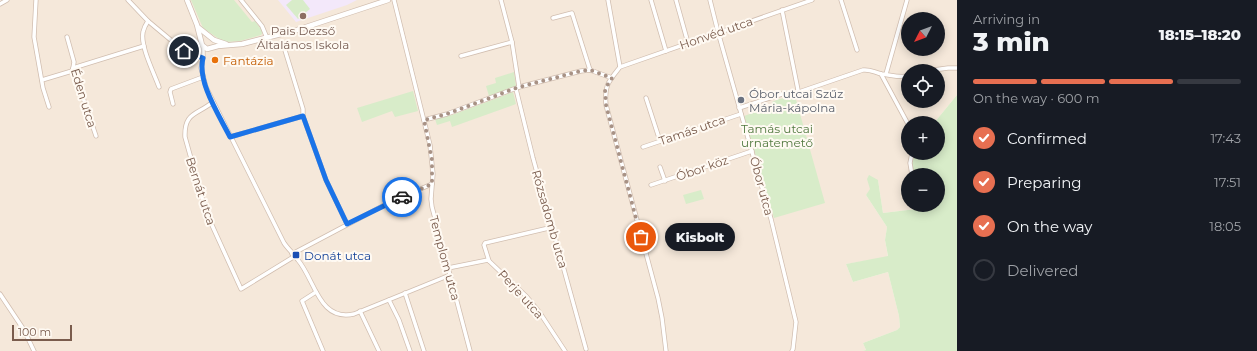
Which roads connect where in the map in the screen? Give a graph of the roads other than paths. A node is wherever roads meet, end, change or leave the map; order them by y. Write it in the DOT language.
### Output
graph roads {
  1 [pos="7,0"];
  2 [pos="36,0"];
  3 [pos="128,0"];
  4 [pos="187,0"];
  5 [pos="241,0"];
  6 [pos="388,0"];
  7 [pos="394,0"];
  8 [pos="501,0"];
  9 [pos="608,0"];
  10 [pos="651,0"];
  11 [pos="676,0"];
  12 [pos="710,0"];
  13 [pos="812,0"];
  14 [pos="841,0"];
  15 [pos="907,0"];
  16 [pos="375,2"];
  17 [pos="0,4"];
  18 [pos="782,10"];
  19 [pos="553,18"];
  20 [pos="148,20"];
  21 [pos="197,25"];
  22 [pos="718,32"];
  23 [pos="208,36"];
  24 [pos="67,37"];
  25 [pos="267,38"];
  26 [pos="214,40"];
  27 [pos="202,41"];
  28 [pos="512,42"];
  29 [pos="688,43"];
  30 [pos="228,45"];
  31 [pos="144,46"];
  32 [pos="203,47"];
  33 [pos="210,48"];
  34 [pos="284,48"];
  35 [pos="857,50"];
  36 [pos="666,51"];
  37 [pos="461,56"];
  38 [pos="203,58"];
  39 [pos="620,66"];
  40 [pos="72,68"];
  41 [pos="945,68"];
  42 [pos="957,68"];
  43 [pos="590,70"];
  44 [pos="883,74"];
  45 [pos="901,76"];
  46 [pos="203,77"];
  47 [pos="612,78"];
  48 [pos="42,80"];
  49 [pos="159,87"];
  50 [pos="518,88"];
  51 [pos="796,93"];
  52 [pos="646,98"];
  53 [pos="213,102"];
  54 [pos="173,104"];
  55 [pos="49,107"];
  56 [pos="739,108"];
  57 [pos="741,114"];
  58 [pos="303,116"];
  59 [pos="904,116"];
  60 [pos="424,120"];
  61 [pos="96,136"];
  62 [pos="230,137"];
  63 [pos="660,141"];
  64 [pos="644,147"];
  65 [pos="752,151"];
  66 [pos="660,168"];
  67 [pos="665,181"];
  68 [pos="432,184"];
  69 [pos="652,185"];
  70 [pos="347,224"];
  71 [pos="553,227"];
  72 [pos="293,255"];
  73 [pos="489,261"];
  74 [pos="448,268"];
  75 [pos="450,275"];
  76 [pos="316,292"];
  77 [pos="405,293"];
  78 [pos="0,294"];
  79 [pos="389,300"];
  80 [pos="360,311"];
  81 [pos="586,349"];
  82 [pos="34,351"];
  83 [pos="323,351"];
  84 [pos="379,351"];
  85 [pos="410,351"];
  86 [pos="424,351"];
  87 [pos="470,351"];
  88 [pos="565,351"];
  89 [pos="666,351"];
  90 [pos="792,351"];
  1 -- 17 [label="street"];
  2 -- 48 [label="street"];
  3 -- 20 [label="street"];
  4 -- 21 [label="street"];
  5 -- 25 [label="street"];
  6 -- 16 [label="street"];
  7 -- 60 [label="street, Templom utca"];
  8 -- 28 [label="street, Rózsadomb utca"];
  9 -- 39 [label="street"];
  10 -- 36 [label="street"];
  11 -- 29 [label="street"];
  12 -- 22 [label="street, Óbor utca"];
  13 -- 18 [label="street, Honvéd utca"];
  14 -- 35 [label="street"];
  15 -- 44 [label="street"];
  16 -- 25 [label="street"];
  18 -- 22 [label="street, Honvéd utca"];
  18 -- 51 [label="street"];
  19 -- 43 [label="street"];
  20 -- 31 [label="street"];
  20 -- 38 [label="street"];
  21 -- 23 [label="street"];
  21 -- 27 [label="street"];
  22 -- 29 [label="street, Honvéd utca"];
  22 -- 56 [label="street, Óbor utca"];
  23 -- 26 [label="street"];
  23 -- 27 [label="street"];
  24 -- 40 [label="street, Éden utca"];
  25 -- 30 [label="street"];
  26 -- 30 [label="street"];
  26 -- 33 [label="street"];
  27 -- 32 [label="street"];
  28 -- 37 [label="street"];
  28 -- 50 [label="street, Rózsadomb utca"];
  29 -- 36 [label="street, Honvéd utca"];
  30 -- 33 [label="street"];
  31 -- 40 [label="street"];
  31 -- 49 [label="street"];
  32 -- 33 [label="street"];
  32 -- 38 [label="street"];
  33 -- 38 [label="street"];
  34 -- 58 [label="street"];
  36 -- 39 [label="street, Honvéd utca"];
  38 -- 46 [label="street"];
  39 -- 47 [label="street"];
  40 -- 48 [label="street"];
  40 -- 61 [label="street, Éden utca"];
  41 -- 42 [label="street"];
  43 -- 47 [label="street"];
  43 -- 50 [label="street"];
  44 -- 45 [label="street, Tamás utca"];
  44 -- 51 [label="street, Tamás utca"];
  44 -- 59 [label="street"];
  46 -- 53 [label="street"];
  46 -- 54 [label="street"];
  47 -- 89 [label="street"];
  48 -- 55 [label="street"];
  50 -- 60 [label="street"];
  50 -- 71 [label="street, Rózsadomb utca"];
  51 -- 56 [label="street, Tamás utca"];
  52 -- 63 [label="street"];
  53 -- 62 [label="street"];
  53 -- 72 [label="street, Bernát utca"];
  56 -- 57 [label="street, Óbor utca"];
  57 -- 63 [label="street, Tamás utca"];
  57 -- 65 [label="street, Óbor utca"];
  58 -- 62 [label="street"];
  58 -- 70 [label="street"];
  60 -- 68 [label="street, Templom utca"];
  62 -- 72 [label="street"];
  63 -- 64 [label="street, Tamás utca"];
  65 -- 67 [label="street, Óbor köz"];
  65 -- 90 [label="street, Óbor utca"];
  66 -- 67 [label="street"];
  67 -- 69 [label="street, Óbor köz"];
  68 -- 70 [label="street"];
  68 -- 74 [label="street, Templom utca"];
  70 -- 72 [label="street"];
  71 -- 73 [label="street"];
  71 -- 81 [label="street, Rózsadomb utca"];
  72 -- 76 [label="street"];
  73 -- 74 [label="street"];
  73 -- 88 [label="street, Perje utca"];
  74 -- 75 [label="street, Templom utca"];
  75 -- 77 [label="street"];
  75 -- 87 [label="street, Templom utca"];
  76 -- 80 [label="street"];
  76 -- 83 [label="street"];
  77 -- 79 [label="street"];
  77 -- 86 [label="street"];
  78 -- 82 [label="street"];
  79 -- 80 [label="street"];
  79 -- 85 [label="street"];
  80 -- 84 [label="street"];
}
